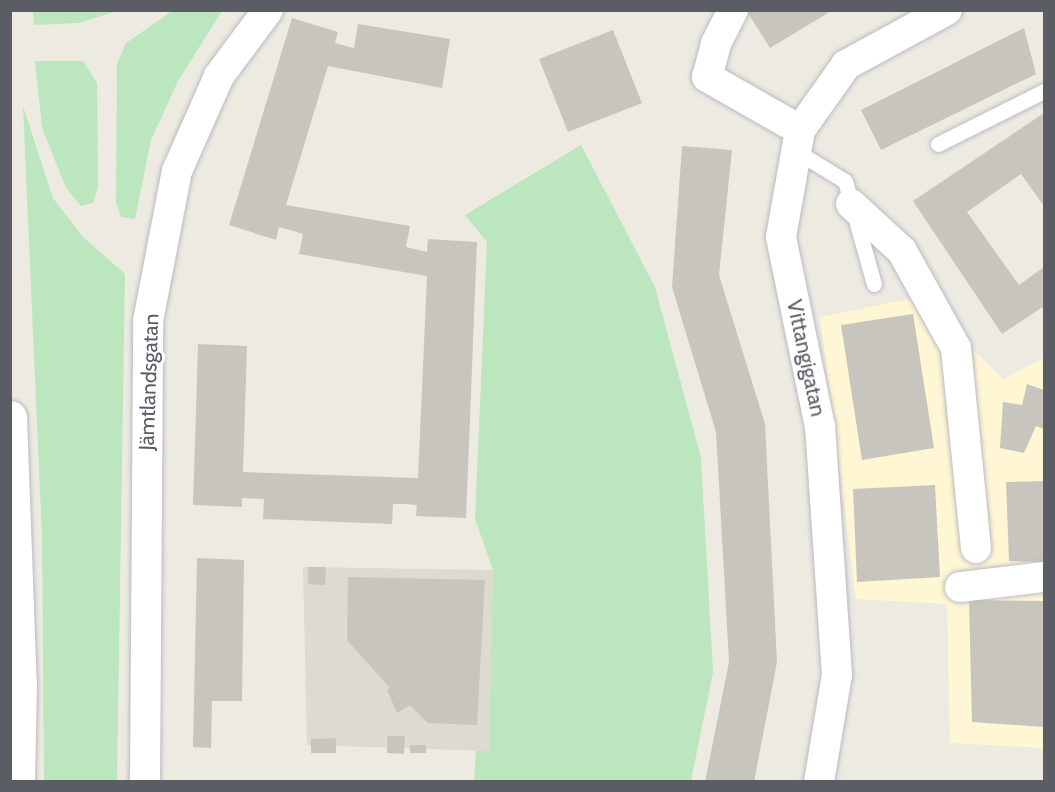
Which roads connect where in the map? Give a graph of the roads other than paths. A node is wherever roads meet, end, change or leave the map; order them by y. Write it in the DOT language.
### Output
graph roads {
  1 [pos="268,10"];
  2 [pos="733,10"];
  3 [pos="947,10"];
  4 [pos="1044,91"];
  5 [pos="798,141"];
  6 [pos="938,144"];
  7 [pos="851,204"];
  8 [pos="874,284"];
  9 [pos="10,417"];
  10 [pos="976,548"];
  11 [pos="1044,578"];
  12 [pos="960,587"];
  13 [pos="18,782"];
  14 [pos="146,782"];
  15 [pos="819,782"];
  1 -- 14 [label="street, Jämtlandsgatan"];
  2 -- 5 [label="street"];
  3 -- 5 [label="street, Vittangigatan"];
  4 -- 6 [label="lane"];
  5 -- 7 [label="lane"];
  5 -- 15 [label="street, Vittangigatan"];
  7 -- 8 [label="lane"];
  7 -- 10 [label="street"];
  9 -- 13 [label="main road"];
  11 -- 12 [label="street"];
}
